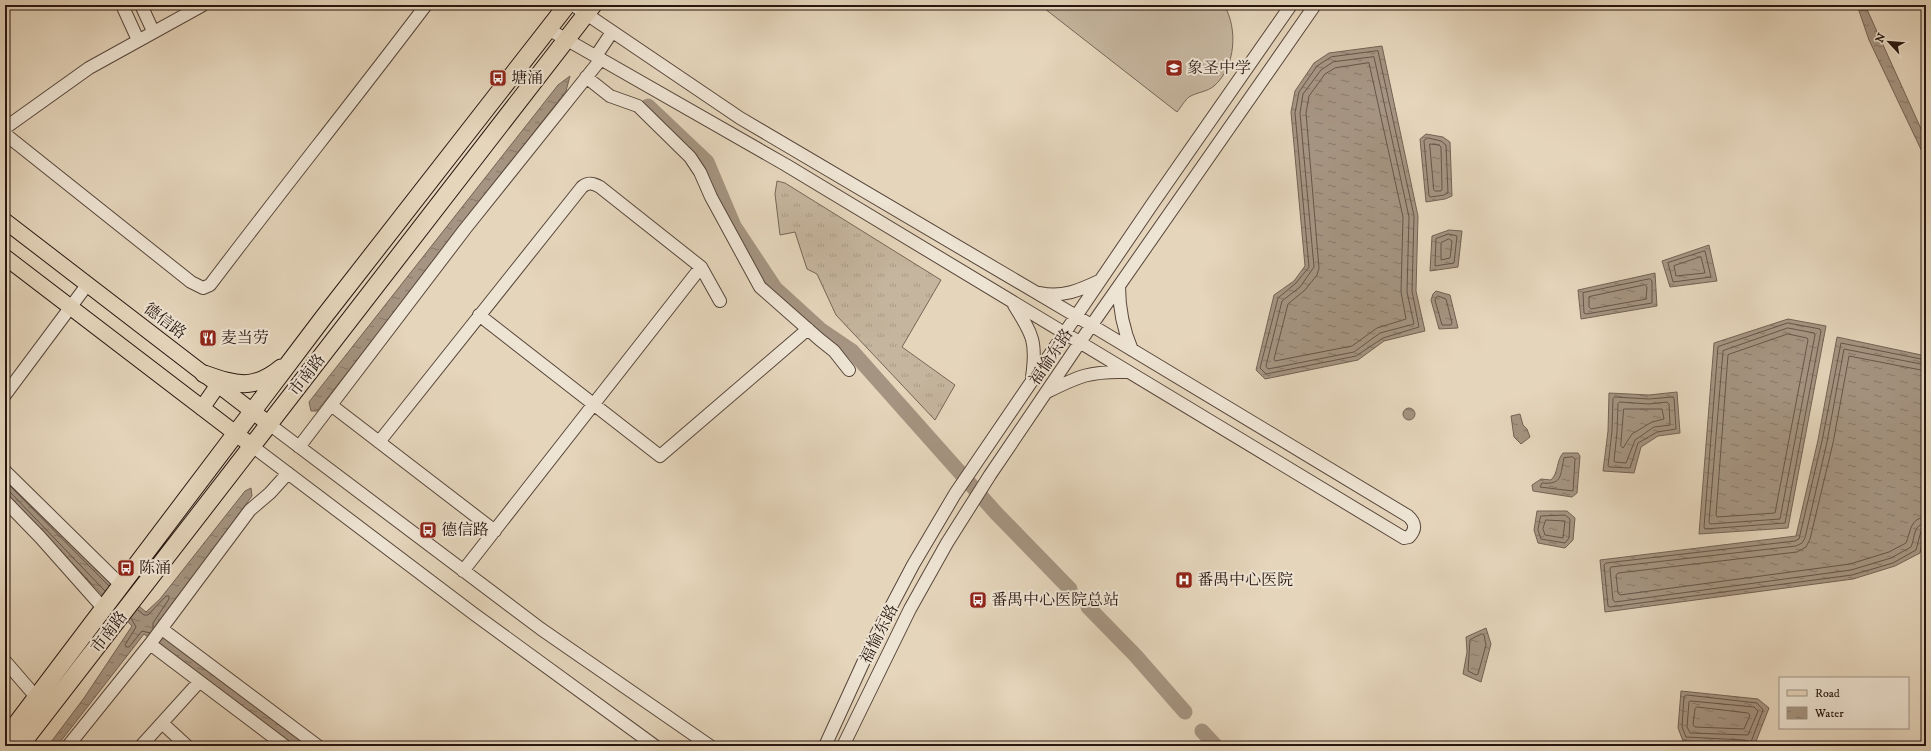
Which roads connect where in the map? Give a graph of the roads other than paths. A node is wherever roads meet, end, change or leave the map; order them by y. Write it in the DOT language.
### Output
graph roads {
  1 [pos="122,5"];
  2 [pos="141,5"];
  3 [pos="203,5"];
  4 [pos="426,5"];
  5 [pos="567,5"];
  6 [pos="1291,5"];
  7 [pos="1315,5"];
  8 [pos="584,8"];
  9 [pos="548,29"];
  10 [pos="153,31"];
  11 [pos="612,32"];
  12 [pos="566,39"];
  13 [pos="138,40"];
  14 [pos="530,52"];
  15 [pos="598,58"];
  16 [pos="548,64"];
  17 [pos="586,77"];
  18 [pos="5,128"];
  19 [pos="5,134"];
  20 [pos="5,221"];
  21 [pos="5,257"];
  22 [pos="701,266"];
  23 [pos="1100,281"];
  24 [pos="87,285"];
  25 [pos="1119,286"];
  26 [pos="1035,292"];
  27 [pos="720,301"];
  28 [pos="1012,303"];
  29 [pos="70,307"];
  30 [pos="479,316"];
  31 [pos="1076,316"];
  32 [pos="1091,326"];
  33 [pos="808,329"];
  34 [pos="1064,334"];
  35 [pos="1080,344"];
  36 [pos="1132,350"];
  37 [pos="293,358"];
  38 [pos="850,370"];
  39 [pos="1127,372"];
  40 [pos="204,374"];
  41 [pos="1032,381"];
  42 [pos="218,385"];
  43 [pos="1023,393"];
  44 [pos="5,396"];
  45 [pos="1042,398"];
  46 [pos="331,405"];
  47 [pos="593,405"];
  48 [pos="202,408"];
  49 [pos="253,412"];
  50 [pos="269,424"];
  51 [pos="236,434"];
  52 [pos="379,442"];
  53 [pos="252,446"];
  54 [pos="299,447"];
  55 [pos="5,471"];
  56 [pos="288,473"];
  57 [pos="5,501"];
  58 [pos="495,531"];
  59 [pos="463,572"];
  60 [pos="122,587"];
  61 [pos="105,608"];
  62 [pos="161,630"];
  63 [pos="151,643"];
  64 [pos="5,661"];
  65 [pos="199,682"];
  66 [pos="37,698"];
  67 [pos="162,723"];
  68 [pos="5,739"];
  69 [pos="20,746"];
  70 [pos="68,746"];
  71 [pos="141,746"];
  72 [pos="187,746"];
  73 [pos="285,746"];
  74 [pos="318,746"];
  75 [pos="655,746"];
  76 [pos="710,746"];
  77 [pos="825,746"];
  78 [pos="843,746"];
  1 -- 13 [label="street"];
  2 -- 10 [label="street"];
  3 -- 10 [label="street"];
  4 -- 19 [label="street"];
  5 -- 9 [label="highway, 市南路"];
  6 -- 23 [label="street, 福愉东路"];
  7 -- 25 [label="street, 福愉东路"];
  8 -- 11 [label="street"];
  8 -- 12 [label="highway, 市南路"];
  9 -- 12 [label="street"];
  9 -- 14 [label="highway, 市南路"];
  10 -- 13 [label="street"];
  11 -- 15 [label="street"];
  11 -- 26 [label="street"];
  12 -- 15 [label="street"];
  12 -- 16 [label="highway, 市南路"];
  13 -- 18 [label="street"];
  14 -- 16 [label="highway"];
  14 -- 37 [label="highway, 市南路"];
  15 -- 17 [label="street"];
  15 -- 28 [label="street"];
  16 -- 50 [label="highway, 市南路"];
  17 -- 33 [label="street"];
  17 -- 46 [label="street"];
  20 -- 24 [label="main road, 德信路"];
  21 -- 29 [label="main road"];
  22 -- 27 [label="street"];
  22 -- 30 [label="street"];
  22 -- 47 [label="street"];
  23 -- 26 [label="street"];
  23 -- 31 [label="street, 福愉东路"];
  24 -- 29 [label="street"];
  24 -- 40 [label="main road, 德信路"];
  25 -- 32 [label="street, 福愉东路"];
  25 -- 36 [label="street"];
  26 -- 31 [label="street"];
  28 -- 34 [label="street"];
  28 -- 41 [label="street"];
  29 -- 44 [label="street"];
  29 -- 48 [label="main road"];
  30 -- 47 [label="street"];
  30 -- 52 [label="street"];
  31 -- 32 [label="street"];
  31 -- 34 [label="street, 福愉东路"];
  32 -- 35 [label="street, 福愉东路"];
  32 -- 36 [label="street"];
  33 -- 38 [label="street"];
  33 -- 47 [label="street"];
  34 -- 35 [label="street"];
  34 -- 41 [label="street, 福愉东路"];
  35 -- 39 [label="street"];
  35 -- 45 [label="street, 福愉东路"];
  36 -- 39 [label="street"];
  37 -- 40 [label="highway"];
  37 -- 49 [label="highway, 市南路"];
  39 -- 45 [label="street"];
  40 -- 42 [label="main road, 德信路"];
  41 -- 43 [label="street, 福愉东路"];
  42 -- 48 [label="main road"];
  42 -- 49 [label="main road, 德信路"];
  43 -- 45 [label="street"];
  43 -- 77 [label="street, 福愉东路"];
  45 -- 78 [label="street, 福愉东路"];
  46 -- 52 [label="street"];
  46 -- 54 [label="street"];
  47 -- 58 [label="street"];
  48 -- 51 [label="main road"];
  49 -- 50 [label="main road, 德信路"];
  49 -- 51 [label="highway, 市南路"];
  50 -- 53 [label="highway, 市南路"];
  50 -- 54 [label="street, 德信路"];
  51 -- 53 [label="main road"];
  51 -- 60 [label="highway, 市南路"];
  52 -- 58 [label="street"];
  53 -- 56 [label="street"];
  53 -- 69 [label="highway, 市南路"];
  54 -- 59 [label="street, 德信路"];
  55 -- 60 [label="street"];
  56 -- 62 [label="street"];
  56 -- 75 [label="street"];
  57 -- 61 [label="street"];
  58 -- 59 [label="street"];
  59 -- 76 [label="street, 德信路"];
  60 -- 61 [label="highway, 市南路"];
  61 -- 66 [label="highway, 市南路"];
  62 -- 63 [label="street"];
  62 -- 74 [label="street"];
  63 -- 65 [label="street"];
  63 -- 70 [label="street"];
  64 -- 66 [label="street"];
  65 -- 67 [label="street"];
  65 -- 73 [label="street"];
  66 -- 68 [label="highway, 市南路"];
  67 -- 71 [label="street"];
  67 -- 72 [label="street"];
}
